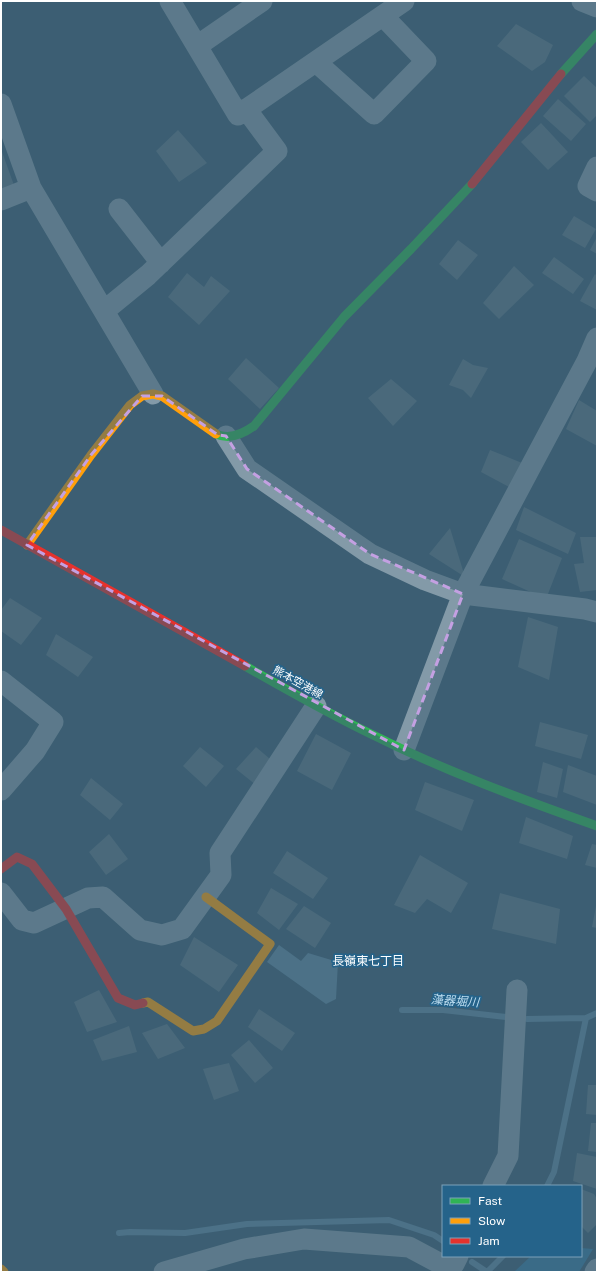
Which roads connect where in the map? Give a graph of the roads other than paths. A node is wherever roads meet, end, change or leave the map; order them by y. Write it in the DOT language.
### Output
graph roads {
  1 [pos="170,1"];
  2 [pos="262,1"];
  3 [pos="404,1"];
  4 [pos="582,1"];
  5 [pos="597,7"];
  6 [pos="383,16"];
  7 [pos="597,34"];
  8 [pos="196,46"];
  9 [pos="316,62"];
  10 [pos="1,104"];
  11 [pos="246,109"];
  12 [pos="597,168"];
  13 [pos="31,188"];
  14 [pos="597,191"];
  15 [pos="1,200"];
  16 [pos="119,209"];
  17 [pos="161,263"];
  18 [pos="104,311"];
  19 [pos="597,338"];
  20 [pos="592,364"];
  21 [pos="153,394"];
  22 [pos="226,436"];
  23 [pos="1,530"];
  24 [pos="27,545"];
  25 [pos="463,594"];
  26 [pos="597,612"];
  27 [pos="1,681"];
  28 [pos="316,706"];
  29 [pos="404,750"];
  30 [pos="1,790"];
  31 [pos="597,826"];
  32 [pos="1,869"];
  33 [pos="1,893"];
  34 [pos="206,896"];
  35 [pos="66,909"];
  36 [pos="517,990"];
  37 [pos="494,1185"];
  38 [pos="458,1257"];
  39 [pos="1,1269"];
  40 [pos="597,1269"];
  41 [pos="4,1272"];
  42 [pos="164,1272"];
  43 [pos="596,1272"];
  1 -- 8 [label="street"];
  2 -- 8 [label="street"];
  3 -- 6 [label="street"];
  4 -- 5 [label="street"];
  6 -- 9 [label="street"];
  6 -- 9 [label="street"];
  7 -- 22 [label="street"];
  8 -- 11 [label="street"];
  9 -- 11 [label="street"];
  10 -- 13 [label="street"];
  11 -- 17 [label="street"];
  12 -- 14 [label="street"];
  13 -- 15 [label="street"];
  13 -- 18 [label="street"];
  16 -- 17 [label="street"];
  17 -- 18 [label="street"];
  18 -- 21 [label="street"];
  19 -- 20 [label="street"];
  20 -- 25 [label="street"];
  21 -- 22 [label="street"];
  21 -- 24 [label="street"];
  22 -- 25 [label="street"];
  23 -- 24 [label="street, 熊本空港線"];
  24 -- 28 [label="street, 熊本空港線"];
  25 -- 26 [label="street"];
  25 -- 29 [label="street"];
  27 -- 30 [label="street"];
  28 -- 29 [label="street, 熊本空港線"];
  28 -- 34 [label="street"];
  29 -- 31 [label="street, 熊本空港線"];
  32 -- 35 [label="street"];
  33 -- 35 [label="street"];
  34 -- 35 [label="street"];
  34 -- 35 [label="street"];
  36 -- 37 [label="street"];
  38 -- 42 [label="street"];
  39 -- 41 [label="street"];
  40 -- 43 [label="street"];
}
